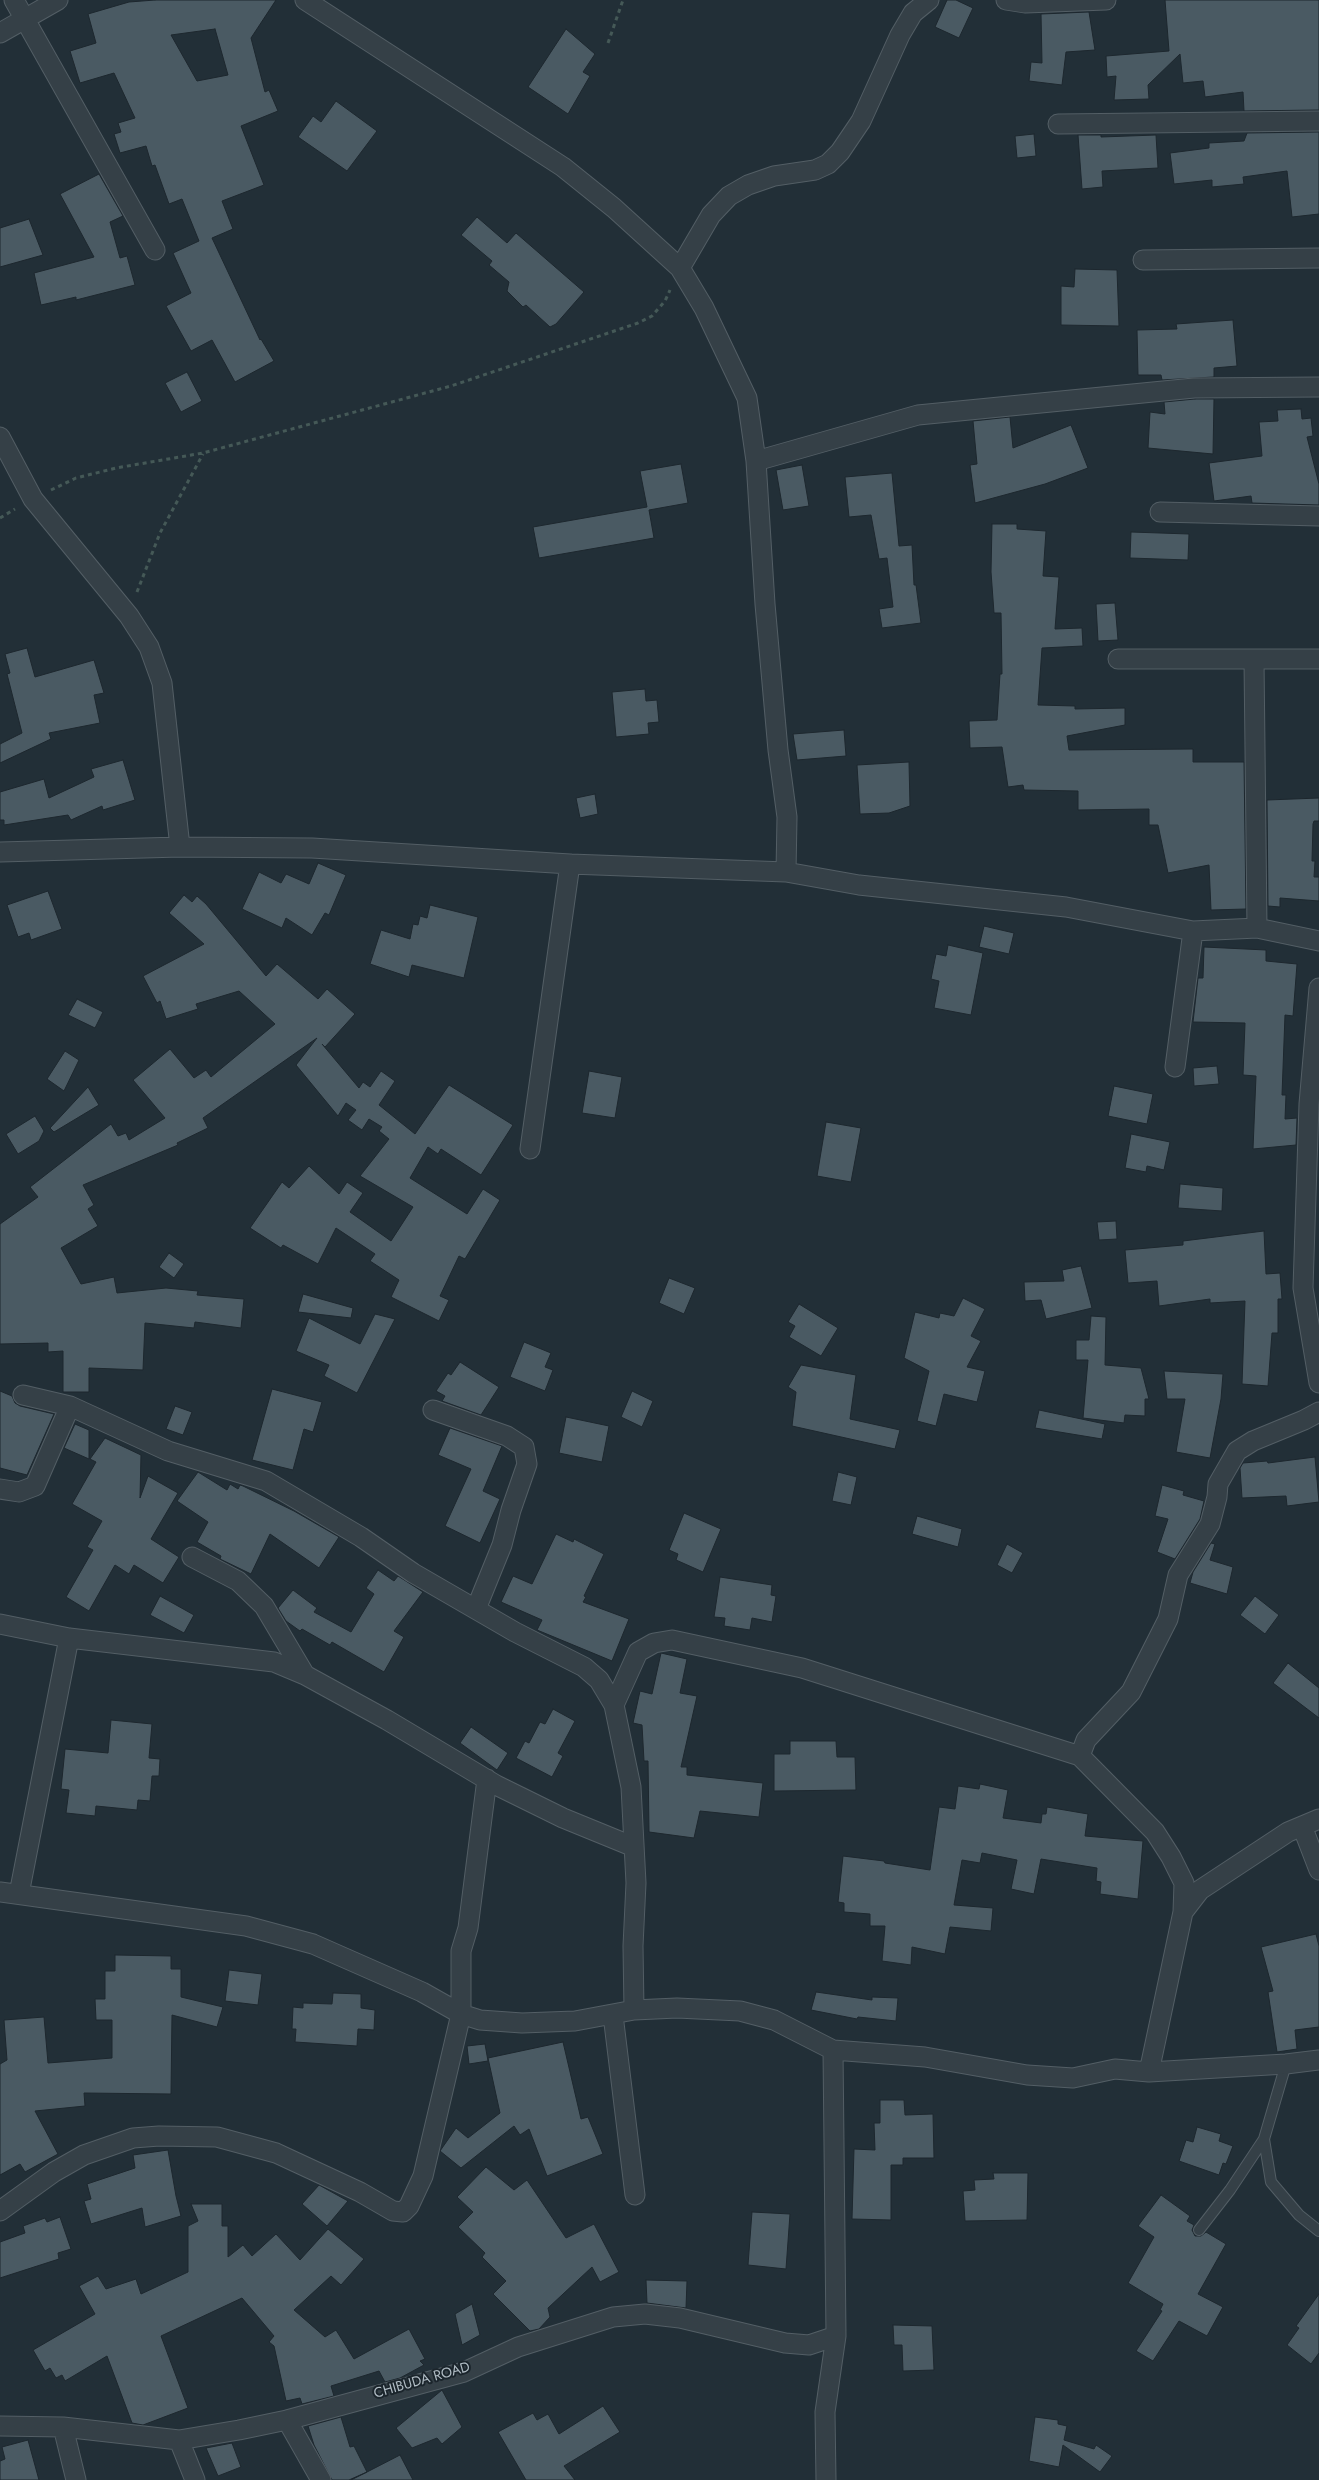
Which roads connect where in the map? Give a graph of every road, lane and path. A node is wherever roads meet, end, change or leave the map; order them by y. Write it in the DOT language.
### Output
graph roads {
  1 [pos="14,0"];
  2 [pos="58,0"];
  3 [pos="305,0"];
  4 [pos="623,0"];
  5 [pos="929,0"];
  6 [pos="1006,0"];
  7 [pos="1106,0"];
  8 [pos="26,18"];
  9 [pos="0,33"];
  10 [pos="608,43"];
  11 [pos="1319,121"];
  12 [pos="1058,124"];
  13 [pos="155,250"];
  14 [pos="1319,258"];
  15 [pos="1143,260"];
  16 [pos="680,268"];
  17 [pos="1319,387"];
  18 [pos="0,436"];
  19 [pos="203,453"];
  20 [pos="756,461"];
  21 [pos="33,499"];
  22 [pos="1160,512"];
  23 [pos="1319,516"];
  24 [pos="129,616"];
  25 [pos="1118,659"];
  26 [pos="1319,659"];
  27 [pos="1254,660"];
  28 [pos="180,847"];
  29 [pos="0,852"];
  30 [pos="570,864"];
  31 [pos="786,872"];
  32 [pos="1257,928"];
  33 [pos="1193,931"];
  34 [pos="1319,941"];
  35 [pos="1319,988"];
  36 [pos="1175,1067"];
  37 [pos="530,1149"];
  38 [pos="1319,1383"];
  39 [pos="23,1395"];
  40 [pos="70,1406"];
  41 [pos="433,1410"];
  42 [pos="1319,1412"];
  43 [pos="0,1489"];
  44 [pos="192,1557"];
  45 [pos="476,1609"];
  46 [pos="0,1624"];
  47 [pos="69,1638"];
  48 [pos="306,1675"];
  49 [pos="614,1705"];
  50 [pos="1080,1756"];
  51 [pos="487,1779"];
  52 [pos="1311,1822"];
  53 [pos="634,1847"];
  54 [pos="1319,1870"];
  55 [pos="0,1892"];
  56 [pos="19,1894"];
  57 [pos="1183,1912"];
  58 [pos="634,2010"];
  59 [pos="461,2014"];
  60 [pos="613,2015"];
  61 [pos="833,2050"];
  62 [pos="1319,2060"];
  63 [pos="1286,2064"];
  64 [pos="1149,2072"];
  65 [pos="1264,2139"];
  66 [pos="635,2195"];
  67 [pos="0,2211"];
  68 [pos="1199,2230"];
  69 [pos="1319,2231"];
  70 [pos="836,2336"];
  71 [pos="287,2420"];
  72 [pos="0,2426"];
  73 [pos="63,2427"];
  74 [pos="179,2440"];
  75 [pos="76,2480"];
  76 [pos="196,2480"];
  77 [pos="321,2480"];
  78 [pos="826,2480"];
  1 -- 8 [label="street"];
  2 -- 8 [label="street"];
  3 -- 16 [label="street"];
  4 -- 10 [label="path"];
  5 -- 16 [label="street"];
  6 -- 7 [label="street"];
  8 -- 9 [label="street"];
  8 -- 13 [label="street"];
  11 -- 12 [label="street"];
  14 -- 15 [label="street"];
  16 -- 19 [label="path"];
  16 -- 20 [label="street"];
  17 -- 20 [label="street"];
  18 -- 21 [label="street"];
  19 -- 21 [label="path"];
  19 -- 24 [label="path"];
  20 -- 31 [label="street"];
  21 -- 24 [label="street"];
  22 -- 23 [label="street"];
  24 -- 28 [label="street"];
  25 -- 27 [label="street"];
  26 -- 27 [label="street"];
  27 -- 32 [label="street"];
  28 -- 29 [label="street"];
  28 -- 30 [label="street"];
  30 -- 31 [label="street"];
  30 -- 37 [label="street"];
  31 -- 33 [label="street"];
  32 -- 33 [label="street"];
  32 -- 34 [label="street"];
  33 -- 36 [label="street"];
  35 -- 38 [label="street"];
  39 -- 40 [label="street"];
  40 -- 43 [label="street"];
  40 -- 45 [label="street"];
  41 -- 45 [label="street"];
  42 -- 50 [label="street"];
  44 -- 48 [label="street"];
  45 -- 49 [label="street"];
  46 -- 47 [label="street"];
  47 -- 48 [label="street"];
  47 -- 56 [label="street"];
  48 -- 51 [label="street"];
  49 -- 50 [label="street"];
  49 -- 53 [label="street"];
  50 -- 57 [label="street"];
  51 -- 53 [label="street"];
  51 -- 59 [label="street"];
  52 -- 54 [label="street"];
  52 -- 57 [label="street"];
  53 -- 58 [label="street"];
  55 -- 56 [label="street"];
  56 -- 59 [label="street"];
  57 -- 64 [label="street"];
  58 -- 60 [label="street"];
  58 -- 61 [label="street"];
  59 -- 60 [label="street"];
  59 -- 67 [label="street"];
  60 -- 66 [label="street"];
  61 -- 64 [label="street"];
  61 -- 70 [label="street"];
  62 -- 63 [label="street"];
  63 -- 64 [label="street"];
  63 -- 65 [label="lane"];
  65 -- 68 [label="lane"];
  65 -- 69 [label="lane"];
  70 -- 71 [label="street, CHIBUDA ROAD"];
  70 -- 78 [label="street"];
  71 -- 74 [label="street, CHIBUDA ROAD"];
  71 -- 77 [label="street"];
  72 -- 73 [label="street, CHIBUDA ROAD"];
  73 -- 74 [label="street, CHIBUDA ROAD"];
  73 -- 75 [label="street"];
  74 -- 76 [label="street"];
}
